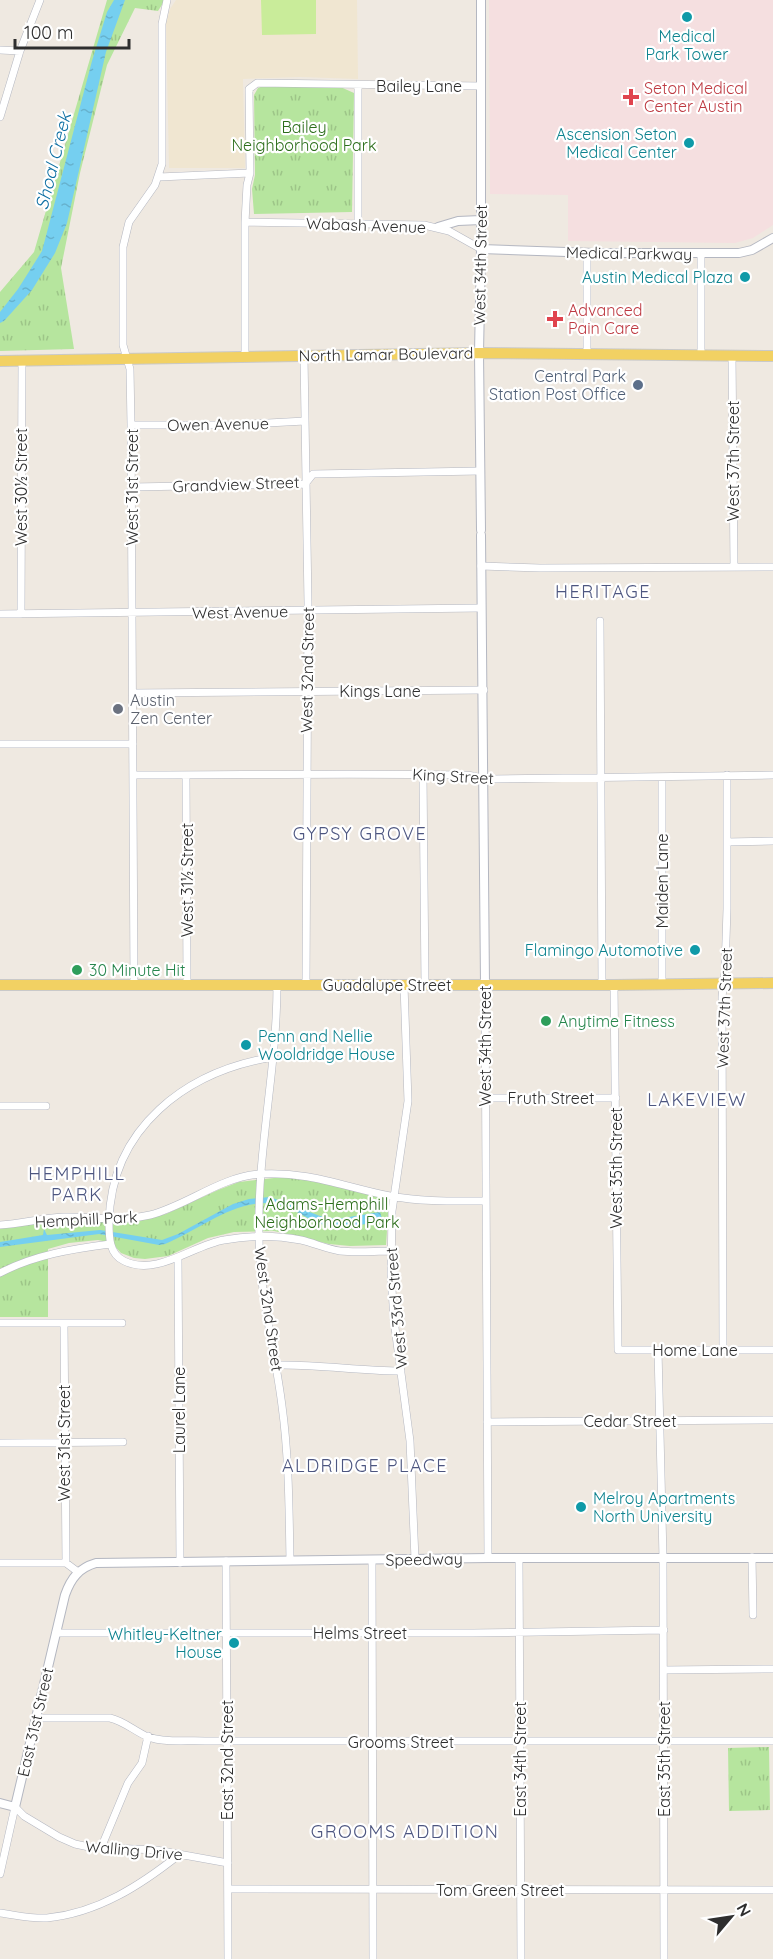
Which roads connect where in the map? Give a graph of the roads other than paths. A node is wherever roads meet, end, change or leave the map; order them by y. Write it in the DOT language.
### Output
graph roads {
  1 [pos="40,0"];
  2 [pos="167,0"];
  3 [pos="481,0"];
  4 [pos="0,50"];
  5 [pos="20,51"];
  6 [pos="358,86"];
  7 [pos="481,86"];
  8 [pos="0,117"];
  9 [pos="250,174"];
  10 [pos="159,177"];
  11 [pos="482,220"];
  12 [pos="245,222"];
  13 [pos="358,224"];
  14 [pos="438,227"];
  15 [pos="773,238"];
  16 [pos="482,249"];
  17 [pos="587,252"];
  18 [pos="701,254"];
  19 [pos="479,353"];
  20 [pos="587,355"];
  21 [pos="701,355"];
  22 [pos="732,355"];
  23 [pos="245,356"];
  24 [pos="304,356"];
  25 [pos="773,356"];
  26 [pos="127,358"];
  27 [pos="22,360"];
  28 [pos="0,361"];
  29 [pos="304,421"];
  30 [pos="131,425"];
  31 [pos="480,471"];
  32 [pos="306,484"];
  33 [pos="132,488"];
  34 [pos="481,566"];
  35 [pos="734,567"];
  36 [pos="773,567"];
  37 [pos="481,608"];
  38 [pos="308,610"];
  39 [pos="133,613"];
  40 [pos="0,614"];
  41 [pos="21,614"];
  42 [pos="600,621"];
  43 [pos="484,690"];
  44 [pos="307,691"];
  45 [pos="133,693"];
  46 [pos="0,744"];
  47 [pos="133,744"];
  48 [pos="306,774"];
  49 [pos="423,774"];
  50 [pos="133,775"];
  51 [pos="186,775"];
  52 [pos="727,775"];
  53 [pos="773,775"];
  54 [pos="662,777"];
  55 [pos="602,778"];
  56 [pos="484,779"];
  57 [pos="773,841"];
  58 [pos="727,842"];
  59 [pos="724,983"];
  60 [pos="773,983"];
  61 [pos="662,984"];
  62 [pos="0,985"];
  63 [pos="134,985"];
  64 [pos="188,985"];
  65 [pos="277,985"];
  66 [pos="306,985"];
  67 [pos="404,985"];
  68 [pos="425,985"];
  69 [pos="485,985"];
  70 [pos="602,985"];
  71 [pos="614,985"];
  72 [pos="274,1058"];
  73 [pos="486,1098"];
  74 [pos="616,1098"];
  75 [pos="0,1106"];
  76 [pos="46,1106"];
  77 [pos="260,1174"];
  78 [pos="393,1197"];
  79 [pos="486,1202"];
  80 [pos="109,1220"];
  81 [pos="0,1226"];
  82 [pos="259,1236"];
  83 [pos="110,1237"];
  84 [pos="390,1251"];
  85 [pos="178,1258"];
  86 [pos="0,1273"];
  87 [pos="0,1323"];
  88 [pos="64,1323"];
  89 [pos="122,1323"];
  90 [pos="723,1349"];
  91 [pos="618,1350"];
  92 [pos="658,1350"];
  93 [pos="773,1350"];
  94 [pos="276,1365"];
  95 [pos="401,1371"];
  96 [pos="773,1420"];
  97 [pos="660,1421"];
  98 [pos="487,1422"];
  99 [pos="0,1443"];
  100 [pos="65,1443"];
  101 [pos="123,1443"];
  102 [pos="752,1557"];
  103 [pos="488,1558"];
  104 [pos="519,1558"];
  105 [pos="663,1558"];
  106 [pos="773,1558"];
  107 [pos="415,1559"];
  108 [pos="290,1560"];
  109 [pos="372,1560"];
  110 [pos="226,1562"];
  111 [pos="0,1563"];
  112 [pos="66,1563"];
  113 [pos="180,1563"];
  114 [pos="78,1572"];
  115 [pos="753,1615"];
  116 [pos="664,1630"];
  117 [pos="519,1632"];
  118 [pos="56,1633"];
  119 [pos="226,1633"];
  120 [pos="373,1633"];
  121 [pos="773,1669"];
  122 [pos="664,1670"];
  123 [pos="35,1718"];
  124 [pos="148,1736"];
  125 [pos="519,1741"];
  126 [pos="773,1741"];
  127 [pos="227,1742"];
  128 [pos="374,1742"];
  129 [pos="664,1742"];
  130 [pos="0,1803"];
  131 [pos="15,1807"];
  132 [pos="101,1848"];
  133 [pos="180,1854"];
  134 [pos="228,1863"];
  135 [pos="0,1874"];
  136 [pos="228,1889"];
  137 [pos="373,1889"];
  138 [pos="520,1890"];
  139 [pos="664,1890"];
  140 [pos="773,1890"];
  141 [pos="0,1913"];
  142 [pos="228,1959"];
  143 [pos="373,1959"];
  144 [pos="520,1959"];
  145 [pos="664,1959"];
  1 -- 5 [label="street"];
  2 -- 10 [label="street, West 31st Street"];
  3 -- 7 [label="street, West 34th Street"];
  4 -- 5 [label="street"];
  5 -- 8 [label="street"];
  6 -- 7 [label="street, Bailey Lane"];
  6 -- 9 [label="street"];
  6 -- 13 [label="street"];
  7 -- 11 [label="street, West 34th Street"];
  9 -- 10 [label="street"];
  9 -- 12 [label="street"];
  10 -- 26 [label="street, West 31st Street"];
  11 -- 14 [label="street"];
  11 -- 16 [label="street, West 34th Street"];
  12 -- 13 [label="street, Wabash Avenue"];
  12 -- 23 [label="street"];
  13 -- 14 [label="street, Wabash Avenue"];
  14 -- 16 [label="street, Wabash Avenue"];
  15 -- 18 [label="street, Medical Parkway"];
  16 -- 17 [label="street, Medical Parkway"];
  16 -- 19 [label="street, West 34th Street"];
  17 -- 18 [label="street, Medical Parkway"];
  17 -- 20 [label="street"];
  18 -- 21 [label="street"];
  19 -- 20 [label="main road, North Lamar Boulevard"];
  19 -- 24 [label="main road, North Lamar Boulevard"];
  19 -- 31 [label="street, West 34th Street"];
  20 -- 21 [label="main road, North Lamar Boulevard"];
  21 -- 22 [label="main road, North Lamar Boulevard"];
  22 -- 25 [label="main road, North Lamar Boulevard"];
  22 -- 35 [label="street, West 37th Street"];
  23 -- 24 [label="main road, North Lamar Boulevard"];
  23 -- 26 [label="main road, North Lamar Boulevard"];
  24 -- 29 [label="street, West 32nd Street"];
  26 -- 27 [label="main road, North Lamar Boulevard"];
  26 -- 30 [label="street, West 31st Street"];
  27 -- 28 [label="main road, North Lamar Boulevard"];
  27 -- 41 [label="street, West 30½ Street"];
  29 -- 30 [label="street, Owen Avenue"];
  29 -- 32 [label="street, West 32nd Street"];
  30 -- 33 [label="street, West 31st Street"];
  31 -- 32 [label="street, Grandview Street"];
  31 -- 34 [label="street, West 34th Street"];
  32 -- 33 [label="street, Grandview Street"];
  32 -- 38 [label="street, West 32nd Street"];
  33 -- 39 [label="street, West 31st Street"];
  34 -- 35 [label="street"];
  34 -- 37 [label="street, West 34th Street"];
  35 -- 36 [label="street"];
  37 -- 38 [label="street, West Avenue"];
  37 -- 43 [label="street, West 34th Street"];
  38 -- 39 [label="street, West Avenue"];
  38 -- 44 [label="street, West 32nd Street"];
  39 -- 41 [label="street, West Avenue"];
  39 -- 45 [label="street, West 31st Street"];
  40 -- 41 [label="street, West Avenue"];
  42 -- 55 [label="street"];
  43 -- 44 [label="street, Kings Lane"];
  43 -- 56 [label="street, West 34th Street"];
  44 -- 45 [label="street, Kings Lane"];
  44 -- 48 [label="street, West 32nd Street"];
  45 -- 47 [label="street, West 31st Street"];
  46 -- 47 [label="street"];
  47 -- 50 [label="street, West 31st Street"];
  48 -- 49 [label="street, King Street"];
  48 -- 51 [label="street, King Street"];
  48 -- 66 [label="street, West 32nd Street"];
  49 -- 56 [label="street, King Street"];
  49 -- 68 [label="street"];
  50 -- 51 [label="street, King Street"];
  50 -- 63 [label="street, West 31st Street"];
  51 -- 64 [label="street, West 31½ Street"];
  52 -- 53 [label="street, King Street"];
  52 -- 54 [label="street, King Street"];
  52 -- 58 [label="street, West 37th Street"];
  54 -- 55 [label="street, King Street"];
  54 -- 61 [label="street, Maiden Lane"];
  55 -- 56 [label="street, King Street"];
  55 -- 70 [label="street"];
  56 -- 69 [label="street, West 34th Street"];
  57 -- 58 [label="street"];
  58 -- 59 [label="street, West 37th Street"];
  59 -- 60 [label="main road, Guadalupe Street"];
  59 -- 61 [label="main road, Guadalupe Street"];
  59 -- 90 [label="street, West 37th Street"];
  61 -- 71 [label="main road, Guadalupe Street"];
  62 -- 63 [label="main road, Guadalupe Street"];
  63 -- 64 [label="main road, Guadalupe Street"];
  64 -- 65 [label="main road, Guadalupe Street"];
  65 -- 66 [label="main road, Guadalupe Street"];
  65 -- 72 [label="street, West 32nd Street"];
  66 -- 67 [label="main road, Guadalupe Street"];
  67 -- 68 [label="main road, Guadalupe Street"];
  67 -- 78 [label="street, West 33rd Street"];
  68 -- 69 [label="main road, Guadalupe Street"];
  69 -- 70 [label="main road, Guadalupe Street"];
  69 -- 73 [label="street, West 34th Street"];
  70 -- 71 [label="main road, Guadalupe Street"];
  71 -- 74 [label="street, West 35th Street"];
  72 -- 77 [label="street, West 32nd Street"];
  72 -- 80 [label="street"];
  73 -- 74 [label="street, Fruth Street"];
  73 -- 79 [label="street, West 34th Street"];
  74 -- 91 [label="street, West 35th Street"];
  75 -- 76 [label="street"];
  77 -- 78 [label="street, Hemphill Park"];
  77 -- 80 [label="street, Hemphill Park"];
  77 -- 82 [label="street, West 32nd Street"];
  78 -- 79 [label="street, Hemphill Park"];
  78 -- 84 [label="street, West 33rd Street"];
  79 -- 98 [label="street, West 34th Street"];
  80 -- 81 [label="street, Hemphill Park"];
  80 -- 83 [label="street"];
  82 -- 84 [label="street, Hemphill Park"];
  82 -- 85 [label="street, Hemphill Park"];
  82 -- 94 [label="street, West 32nd Street"];
  83 -- 85 [label="street, Hemphill Park"];
  83 -- 86 [label="street, Hemphill Park"];
  84 -- 95 [label="street, West 33rd Street"];
  85 -- 113 [label="street, Laurel Lane"];
  87 -- 88 [label="street"];
  88 -- 89 [label="street"];
  88 -- 100 [label="street, West 31st Street"];
  90 -- 92 [label="street, Home Lane"];
  90 -- 93 [label="street, Home Lane"];
  91 -- 92 [label="street, Home Lane"];
  92 -- 97 [label="street"];
  94 -- 95 [label="street"];
  94 -- 108 [label="street, West 32nd Street"];
  95 -- 107 [label="street, West 33rd Street"];
  96 -- 97 [label="street, Cedar Street"];
  97 -- 98 [label="street, Cedar Street"];
  97 -- 105 [label="street"];
  98 -- 103 [label="street, West 34th Street"];
  99 -- 100 [label="street"];
  100 -- 101 [label="street"];
  100 -- 112 [label="street, West 31st Street"];
  102 -- 105 [label="street, Speedway"];
  102 -- 106 [label="street, Speedway"];
  102 -- 115 [label="street"];
  103 -- 104 [label="street, Speedway"];
  103 -- 107 [label="street, Speedway"];
  104 -- 105 [label="street, Speedway"];
  104 -- 117 [label="street, East 34th Street"];
  105 -- 116 [label="street, East 35th Street"];
  107 -- 109 [label="street, Speedway"];
  108 -- 109 [label="street, Speedway"];
  108 -- 110 [label="street, Speedway"];
  109 -- 120 [label="street"];
  110 -- 113 [label="street, Speedway"];
  110 -- 119 [label="street, East 32nd Street"];
  111 -- 112 [label="street"];
  112 -- 114 [label="street"];
  113 -- 114 [label="street, Speedway"];
  114 -- 118 [label="street, East 31st Street"];
  116 -- 117 [label="street, Helms Street"];
  116 -- 122 [label="street, East 35th Street"];
  117 -- 120 [label="street, Helms Street"];
  117 -- 125 [label="street, East 34th Street"];
  118 -- 119 [label="street, Helms Street"];
  118 -- 123 [label="street, East 31st Street"];
  119 -- 120 [label="street, Helms Street"];
  119 -- 127 [label="street, East 32nd Street"];
  120 -- 128 [label="street"];
  121 -- 122 [label="street"];
  122 -- 129 [label="street, East 35th Street"];
  123 -- 124 [label="street, Grooms Street"];
  123 -- 131 [label="street, East 31st Street"];
  124 -- 127 [label="street, Grooms Street"];
  124 -- 132 [label="street"];
  125 -- 128 [label="street, Grooms Street"];
  125 -- 129 [label="street, Grooms Street"];
  125 -- 138 [label="street, East 34th Street"];
  126 -- 129 [label="street, Grooms Street"];
  127 -- 128 [label="street, Grooms Street"];
  127 -- 134 [label="street, East 32nd Street"];
  128 -- 137 [label="street"];
  129 -- 139 [label="street, East 35th Street"];
  130 -- 131 [label="street"];
  131 -- 132 [label="street, Walling Drive"];
  131 -- 135 [label="street, East 31st Street"];
  132 -- 133 [label="street, Walling Drive"];
  133 -- 134 [label="street, Walling Drive"];
  133 -- 141 [label="street"];
  134 -- 136 [label="street, East 32nd Street"];
  136 -- 137 [label="street, Tom Green Street"];
  136 -- 142 [label="street, East 32nd Street"];
  137 -- 138 [label="street, Tom Green Street"];
  137 -- 143 [label="street"];
  138 -- 139 [label="street, Tom Green Street"];
  138 -- 144 [label="street, East 34th Street"];
  139 -- 140 [label="street, Tom Green Street"];
  139 -- 145 [label="street, East 35th Street"];
}
